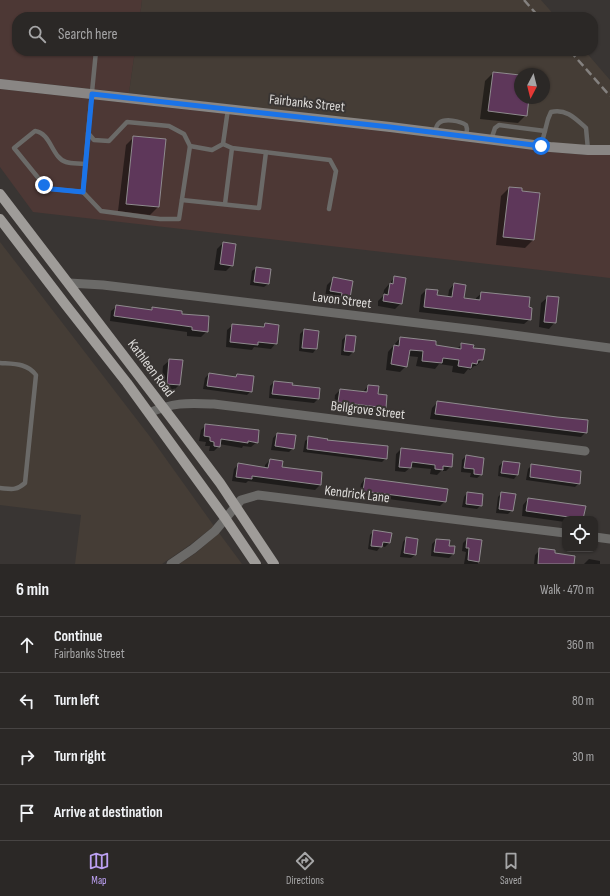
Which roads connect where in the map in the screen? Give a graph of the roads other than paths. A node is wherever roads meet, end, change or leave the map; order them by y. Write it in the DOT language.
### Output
graph roads {
  1 [pos="96,56"];
  2 [pos="0,84"];
  3 [pos="92,94"];
  4 [pos="228,109"];
  5 [pos="545,131"];
  6 [pos="88,134"];
  7 [pos="492,140"];
  8 [pos="223,144"];
  9 [pos="190,146"];
  10 [pos="541,146"];
  11 [pos="232,148"];
  12 [pos="588,150"];
  13 [pos="610,150"];
  14 [pos="266,152"];
  15 [pos="85,164"];
  16 [pos="83,192"];
  17 [pos="0,194"];
  18 [pos="182,200"];
  19 [pos="225,204"];
  20 [pos="329,209"];
  21 [pos="0,219"];
  22 [pos="69,284"];
  23 [pos="610,348"];
  24 [pos="0,363"];
  25 [pos="163,407"];
  26 [pos="149,413"];
  27 [pos="585,451"];
  28 [pos="0,488"];
  29 [pos="235,507"];
  30 [pos="226,518"];
  31 [pos="562,533"];
  32 [pos="598,537"];
  33 [pos="610,539"];
  34 [pos="171,564"];
  35 [pos="256,564"];
  36 [pos="274,564"];
  1 -- 3 [label="lane"];
  2 -- 3 [label="street, Fairbanks Street"];
  3 -- 4 [label="street, Fairbanks Street"];
  3 -- 6 [label="lane"];
  4 -- 7 [label="street, Fairbanks Street"];
  4 -- 8 [label="lane"];
  5 -- 7 [label="lane"];
  5 -- 10 [label="lane"];
  5 -- 12 [label="lane"];
  6 -- 9 [label="lane"];
  6 -- 15 [label="lane"];
  7 -- 10 [label="street, Fairbanks Street"];
  8 -- 9 [label="lane"];
  8 -- 11 [label="lane"];
  9 -- 18 [label="lane"];
  10 -- 12 [label="street, Fairbanks Street"];
  11 -- 14 [label="lane"];
  11 -- 19 [label="lane"];
  12 -- 13 [label="street, Fairbanks Street"];
  14 -- 19 [label="lane"];
  14 -- 20 [label="lane"];
  15 -- 16 [label="lane"];
  15 -- 16 [label="lane"];
  16 -- 18 [label="lane"];
  17 -- 22 [label="main road, Kathleen Road"];
  18 -- 19 [label="lane"];
  21 -- 26 [label="main road, Kathleen Road"];
  22 -- 23 [label="street, Lavon Street"];
  22 -- 25 [label="main road, Kathleen Road"];
  24 -- 28 [label="lane"];
  25 -- 26 [label="street, Bellgrove Street"];
  25 -- 27 [label="street, Bellgrove Street"];
  25 -- 29 [label="main road, Kathleen Road"];
  26 -- 30 [label="main road, Kathleen Road"];
  29 -- 30 [label="street, Kendrick Lane"];
  29 -- 31 [label="street, Kendrick Lane"];
  29 -- 36 [label="main road, Kathleen Road"];
  30 -- 34 [label="street, Kendrick Lane"];
  30 -- 35 [label="main road, Kathleen Road"];
  32 -- 33 [label="street"];
}
